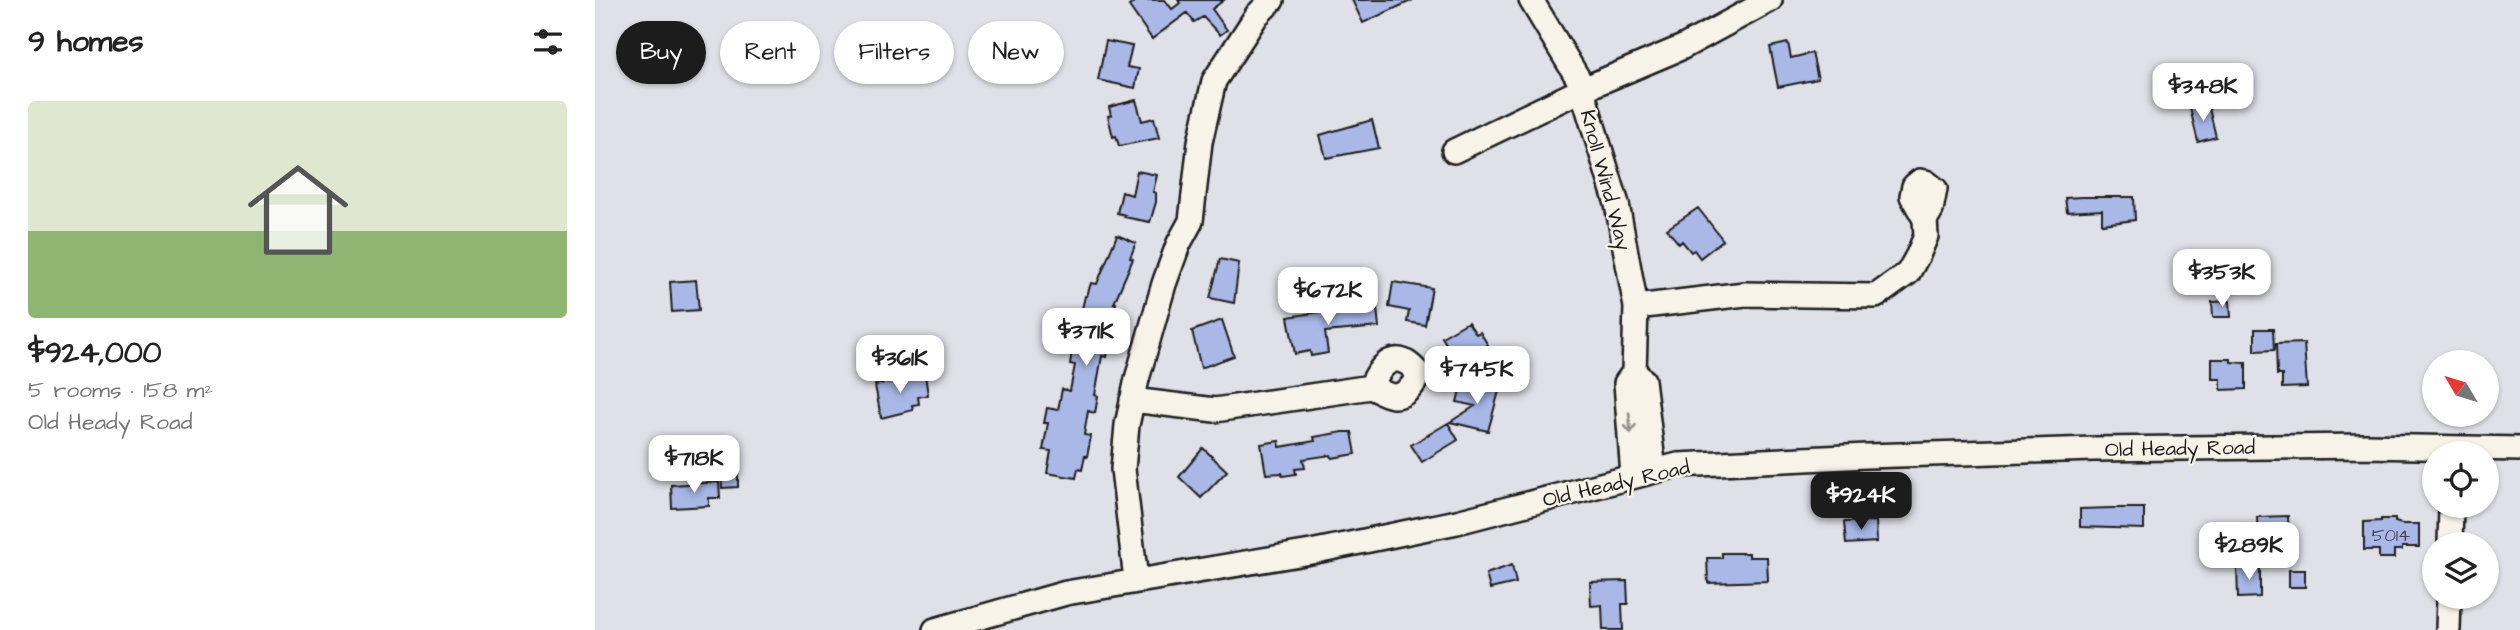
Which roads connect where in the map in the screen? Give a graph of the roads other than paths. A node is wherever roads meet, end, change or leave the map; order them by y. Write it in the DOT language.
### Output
graph roads {
  1 [pos="1272,0"];
  2 [pos="1531,0"];
  3 [pos="1770,0"];
  4 [pos="1581,90"];
  5 [pos="1454,152"];
  6 [pos="1925,220"];
  7 [pos="1636,307"];
  8 [pos="1371,387"];
  9 [pos="1132,400"];
  10 [pos="2422,449"];
  11 [pos="2520,449"];
  12 [pos="2499,450"];
  13 [pos="1644,473"];
  14 [pos="1136,580"];
  15 [pos="2449,609"];
  16 [pos="935,630"];
  17 [pos="2448,630"];
  1 -- 9 [label="street"];
  2 -- 4 [label="street, Knoll Wind Way"];
  3 -- 4 [label="street"];
  4 -- 5 [label="street"];
  4 -- 7 [label="street, Knoll Wind Way"];
  6 -- 7 [label="street"];
  7 -- 13 [label="street, Knoll Wind Way"];
  8 -- 9 [label="street"];
  9 -- 14 [label="street"];
  10 -- 13 [label="street, Old Heady Road"];
  11 -- 12 [label="street, Old Heady Road"];
  13 -- 14 [label="street, Old Heady Road"];
  14 -- 16 [label="street, Old Heady Road"];
  15 -- 17 [label="street"];
}
